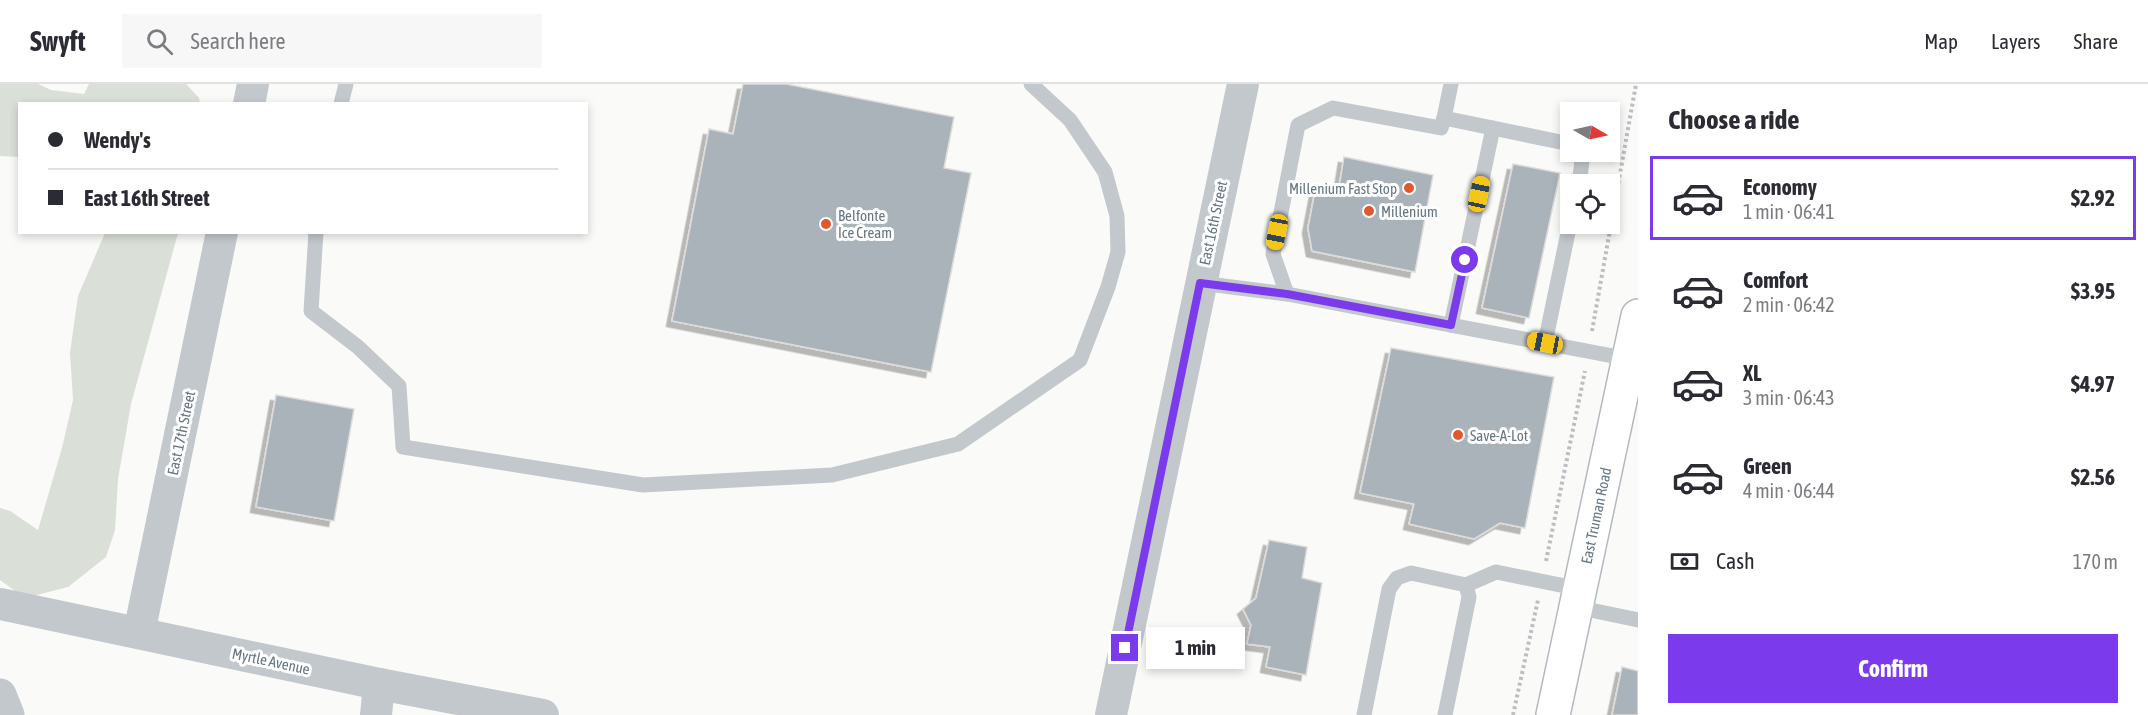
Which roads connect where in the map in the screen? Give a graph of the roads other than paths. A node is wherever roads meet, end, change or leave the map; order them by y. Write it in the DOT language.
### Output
graph roads {
  1 [pos="253,84"];
  2 [pos="346,84"];
  3 [pos="1031,84"];
  4 [pos="1243,84"];
  5 [pos="1451,84"];
  6 [pos="249,102"];
  7 [pos="342,102"];
  8 [pos="1444,118"];
  9 [pos="1493,128"];
  10 [pos="1560,142"];
  11 [pos="222,234"];
  12 [pos="316,234"];
  13 [pos="1568,234"];
  14 [pos="1200,283"];
  15 [pos="1287,294"];
  16 [pos="1638,316"];
  17 [pos="1451,325"];
  18 [pos="1545,343"];
  19 [pos="1629,359"];
  20 [pos="1466,585"];
  21 [pos="1578,598"];
  22 [pos="0,604"];
  23 [pos="1638,620"];
  24 [pos="139,633"];
  25 [pos="379,684"];
  26 [pos="0,695"];
  27 [pos="8,715"];
  28 [pos="376,715"];
  29 [pos="543,715"];
  30 [pos="1111,715"];
  31 [pos="1364,715"];
  32 [pos="1445,715"];
  33 [pos="1553,715"];
  1 -- 6 [label="street"];
  2 -- 7 [label="lane"];
  3 -- 12 [label="lane"];
  4 -- 14 [label="street, East 16th Street"];
  5 -- 8 [label="lane"];
  8 -- 9 [label="lane"];
  8 -- 15 [label="lane"];
  9 -- 10 [label="lane"];
  9 -- 17 [label="lane"];
  11 -- 24 [label="street, East 17th Street"];
  13 -- 18 [label="lane"];
  14 -- 15 [label="lane"];
  14 -- 30 [label="street, East 16th Street"];
  15 -- 17 [label="lane"];
  16 -- 19 [label="main road, East Truman Road"];
  17 -- 18 [label="lane"];
  18 -- 19 [label="lane"];
  19 -- 21 [label="main road, East Truman Road"];
  20 -- 21 [label="lane"];
  20 -- 31 [label="lane"];
  20 -- 32 [label="lane"];
  21 -- 23 [label="lane"];
  21 -- 33 [label="main road, East Truman Road"];
  22 -- 24 [label="street, Myrtle Avenue"];
  24 -- 25 [label="street, Myrtle Avenue"];
  25 -- 28 [label="street"];
  25 -- 29 [label="street, Myrtle Avenue"];
  26 -- 27 [label="street"];
}
